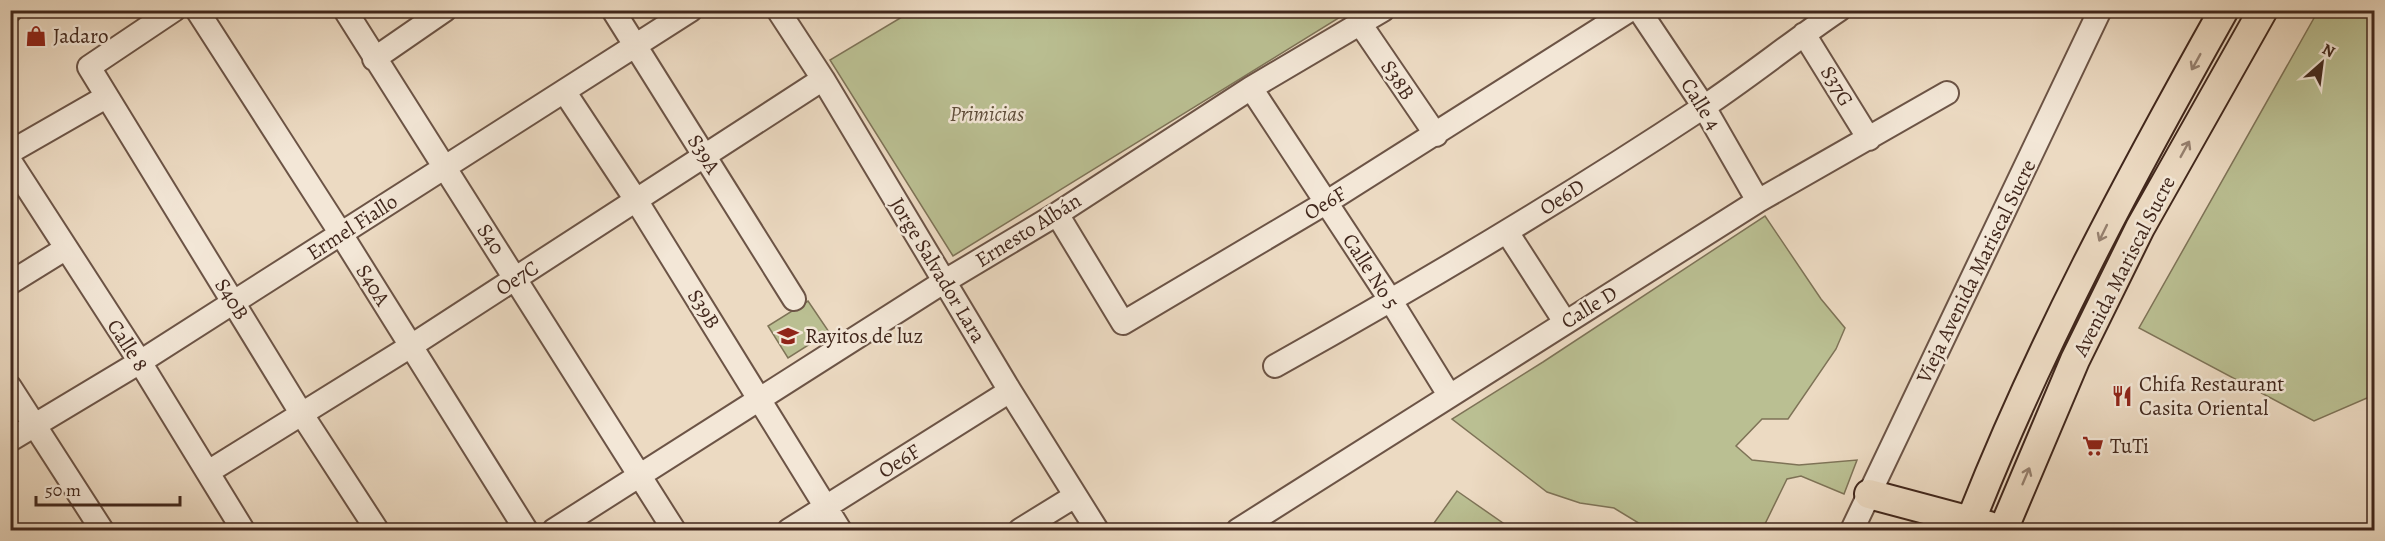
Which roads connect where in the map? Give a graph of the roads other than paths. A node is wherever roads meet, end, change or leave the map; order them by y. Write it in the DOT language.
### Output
graph roads {
  1 [pos="174,10"];
  2 [pos="345,10"];
  3 [pos="445,10"];
  4 [pos="613,10"];
  5 [pos="691,10"];
  6 [pos="778,10"];
  7 [pos="1383,10"];
  8 [pos="1630,10"];
  9 [pos="1639,10"];
  10 [pos="1839,10"];
  11 [pos="2100,10"];
  12 [pos="2224,10"];
  13 [pos="2263,10"];
  14 [pos="205,13"];
  15 [pos="1361,25"];
  16 [pos="1804,34"];
  17 [pos="634,47"];
  18 [pos="374,59"];
  19 [pos="824,79"];
  20 [pos="1251,88"];
  21 [pos="564,91"];
  22 [pos="1947,93"];
  23 [pos="106,97"];
  24 [pos="1704,107"];
  25 [pos="1436,135"];
  26 [pos="1869,139"];
  27 [pos="10,152"];
  28 [pos="705,156"];
  29 [pos="10,161"];
  30 [pos="445,167"];
  31 [pos="636,201"];
  32 [pos="1758,201"];
  33 [pos="1327,202"];
  34 [pos="1057,214"];
  35 [pos="1507,232"];
  36 [pos="341,234"];
  37 [pos="66,249"];
  38 [pos="516,278"];
  39 [pos="945,281"];
  40 [pos="10,283"];
  41 [pos="794,298"];
  42 [pos="1391,301"];
  43 [pos="234,303"];
  44 [pos="1565,322"];
  45 [pos="411,346"];
  46 [pos="140,362"];
  47 [pos="1275,366"];
  48 [pos="10,387"];
  49 [pos="1010,391"];
  50 [pos="1449,395"];
  51 [pos="760,399"];
  52 [pos="301,413"];
  53 [pos="35,425"];
  54 [pos="10,440"];
  55 [pos="208,472"];
  56 [pos="640,476"];
  57 [pos="1869,494"];
  58 [pos="1075,496"];
  59 [pos="826,507"];
  60 [pos="1969,526"];
  61 [pos="2003,530"];
  62 [pos="102,531"];
  63 [pos="243,531"];
  64 [pos="376,531"];
  65 [pos="526,531"];
  66 [pos="554,531"];
  67 [pos="674,531"];
  68 [pos="789,531"];
  69 [pos="840,531"];
  70 [pos="1020,531"];
  71 [pos="1097,531"];
  72 [pos="1238,531"];
  73 [pos="1852,531"];
  1 -- 23 [label="street, S40B"];
  2 -- 18 [label="street, S40"];
  3 -- 18 [label="street"];
  4 -- 17 [label="street, S39A"];
  5 -- 17 [label="street, Ermel Fiallo"];
  6 -- 19 [label="street, Jorge Salvador Lara"];
  7 -- 15 [label="street, Ernesto Albán"];
  8 -- 25 [label="street, Oe6F"];
  9 -- 24 [label="street, Calle 4"];
  10 -- 16 [label="street, Oe6D"];
  11 -- 57 [label="street, Vieja Avenida Mariscal Sucre"];
  12 -- 60 [label="main road, Avenida Mariscal Sucre, one-way"];
  61 -- 13 [label="main road, Avenida Mariscal Sucre, one-way"];
  14 -- 36 [label="street, S40A"];
  15 -- 20 [label="street, Ernesto Albán"];
  15 -- 25 [label="street, S38B"];
  16 -- 24 [label="street, Oe6D"];
  16 -- 26 [label="street, S37G"];
  17 -- 21 [label="street, Ermel Fiallo"];
  17 -- 28 [label="street, S39A"];
  18 -- 30 [label="street, S40"];
  19 -- 28 [label="street, Oe7C"];
  19 -- 39 [label="street, Jorge Salvador Lara"];
  20 -- 33 [label="street, Calle No 5"];
  20 -- 34 [label="street, Ernesto Albán"];
  21 -- 30 [label="street, Ermel Fiallo"];
  21 -- 31 [label="street, S39B"];
  22 -- 26 [label="street, Calle D"];
  23 -- 27 [label="street"];
  23 -- 43 [label="street, S40B"];
  24 -- 32 [label="street, Calle 4"];
  24 -- 35 [label="street, Oe6D"];
  25 -- 33 [label="street, Oe6F"];
  26 -- 32 [label="street, Calle D"];
  28 -- 31 [label="street, Oe7C"];
  28 -- 41 [label="street, S39A"];
  29 -- 37 [label="street, Calle 8"];
  30 -- 36 [label="street, Ermel Fiallo"];
  30 -- 38 [label="street, S40"];
  31 -- 38 [label="street, Oe7C"];
  31 -- 51 [label="street, S39B"];
  32 -- 44 [label="street, Calle D"];
  33 -- 34 [label="street, Oe6F"];
  33 -- 42 [label="street, Calle No 5"];
  34 -- 39 [label="street, Ernesto Albán"];
  35 -- 42 [label="street, Oe6D"];
  35 -- 44 [label="street"];
  36 -- 43 [label="street, Ermel Fiallo"];
  36 -- 45 [label="street, S40A"];
  37 -- 40 [label="street"];
  37 -- 46 [label="street, Calle 8"];
  38 -- 45 [label="street, Oe7C"];
  38 -- 56 [label="street, S40"];
  39 -- 49 [label="street, Jorge Salvador Lara"];
  39 -- 51 [label="street, Ernesto Albán"];
  42 -- 47 [label="street, Oe6D"];
  42 -- 50 [label="street, Calle No 5"];
  43 -- 46 [label="street, Ermel Fiallo"];
  43 -- 52 [label="street, S40B"];
  44 -- 50 [label="street, Calle D"];
  45 -- 52 [label="street, Oe7C"];
  45 -- 65 [label="street, S40A"];
  46 -- 53 [label="street, Ermel Fiallo"];
  46 -- 55 [label="street, Calle 8"];
  48 -- 53 [label="street"];
  49 -- 58 [label="street, Jorge Salvador Lara"];
  49 -- 59 [label="street, Oe6F"];
  50 -- 72 [label="street, Calle D"];
  51 -- 56 [label="street, Ernesto Albán"];
  51 -- 59 [label="street, S39B"];
  52 -- 55 [label="street, Oe7C"];
  52 -- 64 [label="street, S40B"];
  53 -- 54 [label="street, Ermel Fiallo"];
  53 -- 62 [label="street"];
  55 -- 63 [label="street, Calle 8"];
  56 -- 66 [label="street, Ernesto Albán"];
  56 -- 67 [label="street, S40"];
  57 -- 60 [label="main road"];
  57 -- 73 [label="street, Vieja Avenida Mariscal Sucre"];
  58 -- 70 [label="street"];
  58 -- 71 [label="street, Jorge Salvador Lara"];
  59 -- 68 [label="street, Oe6F"];
  59 -- 69 [label="street, S39B"];
  60 -- 61 [label="main road"];
}
